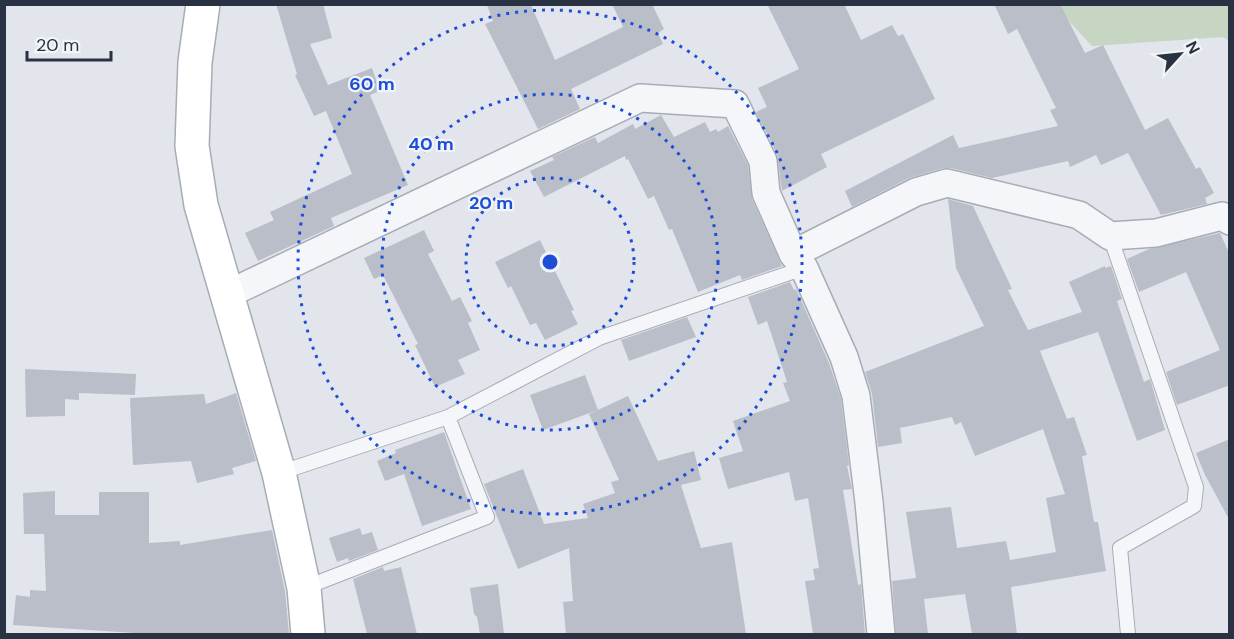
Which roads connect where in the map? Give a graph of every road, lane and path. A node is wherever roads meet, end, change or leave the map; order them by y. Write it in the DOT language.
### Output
graph roads {
  1 [pos="203,4"];
  2 [pos="1230,221"];
  3 [pos="1110,236"];
  4 [pos="799,261"];
  5 [pos="226,295"];
  6 [pos="448,417"];
  7 [pos="279,473"];
  8 [pos="304,588"];
  9 [pos="308,634"];
  10 [pos="881,634"];
  11 [pos="1128,634"];
  1 -- 5 [label="street"];
  2 -- 3 [label="street"];
  3 -- 4 [label="street"];
  3 -- 11 [label="lane"];
  4 -- 5 [label="street"];
  4 -- 6 [label="lane"];
  4 -- 10 [label="street"];
  5 -- 7 [label="street"];
  6 -- 7 [label="lane"];
  6 -- 8 [label="lane"];
  7 -- 8 [label="street"];
  8 -- 9 [label="street"];
}
